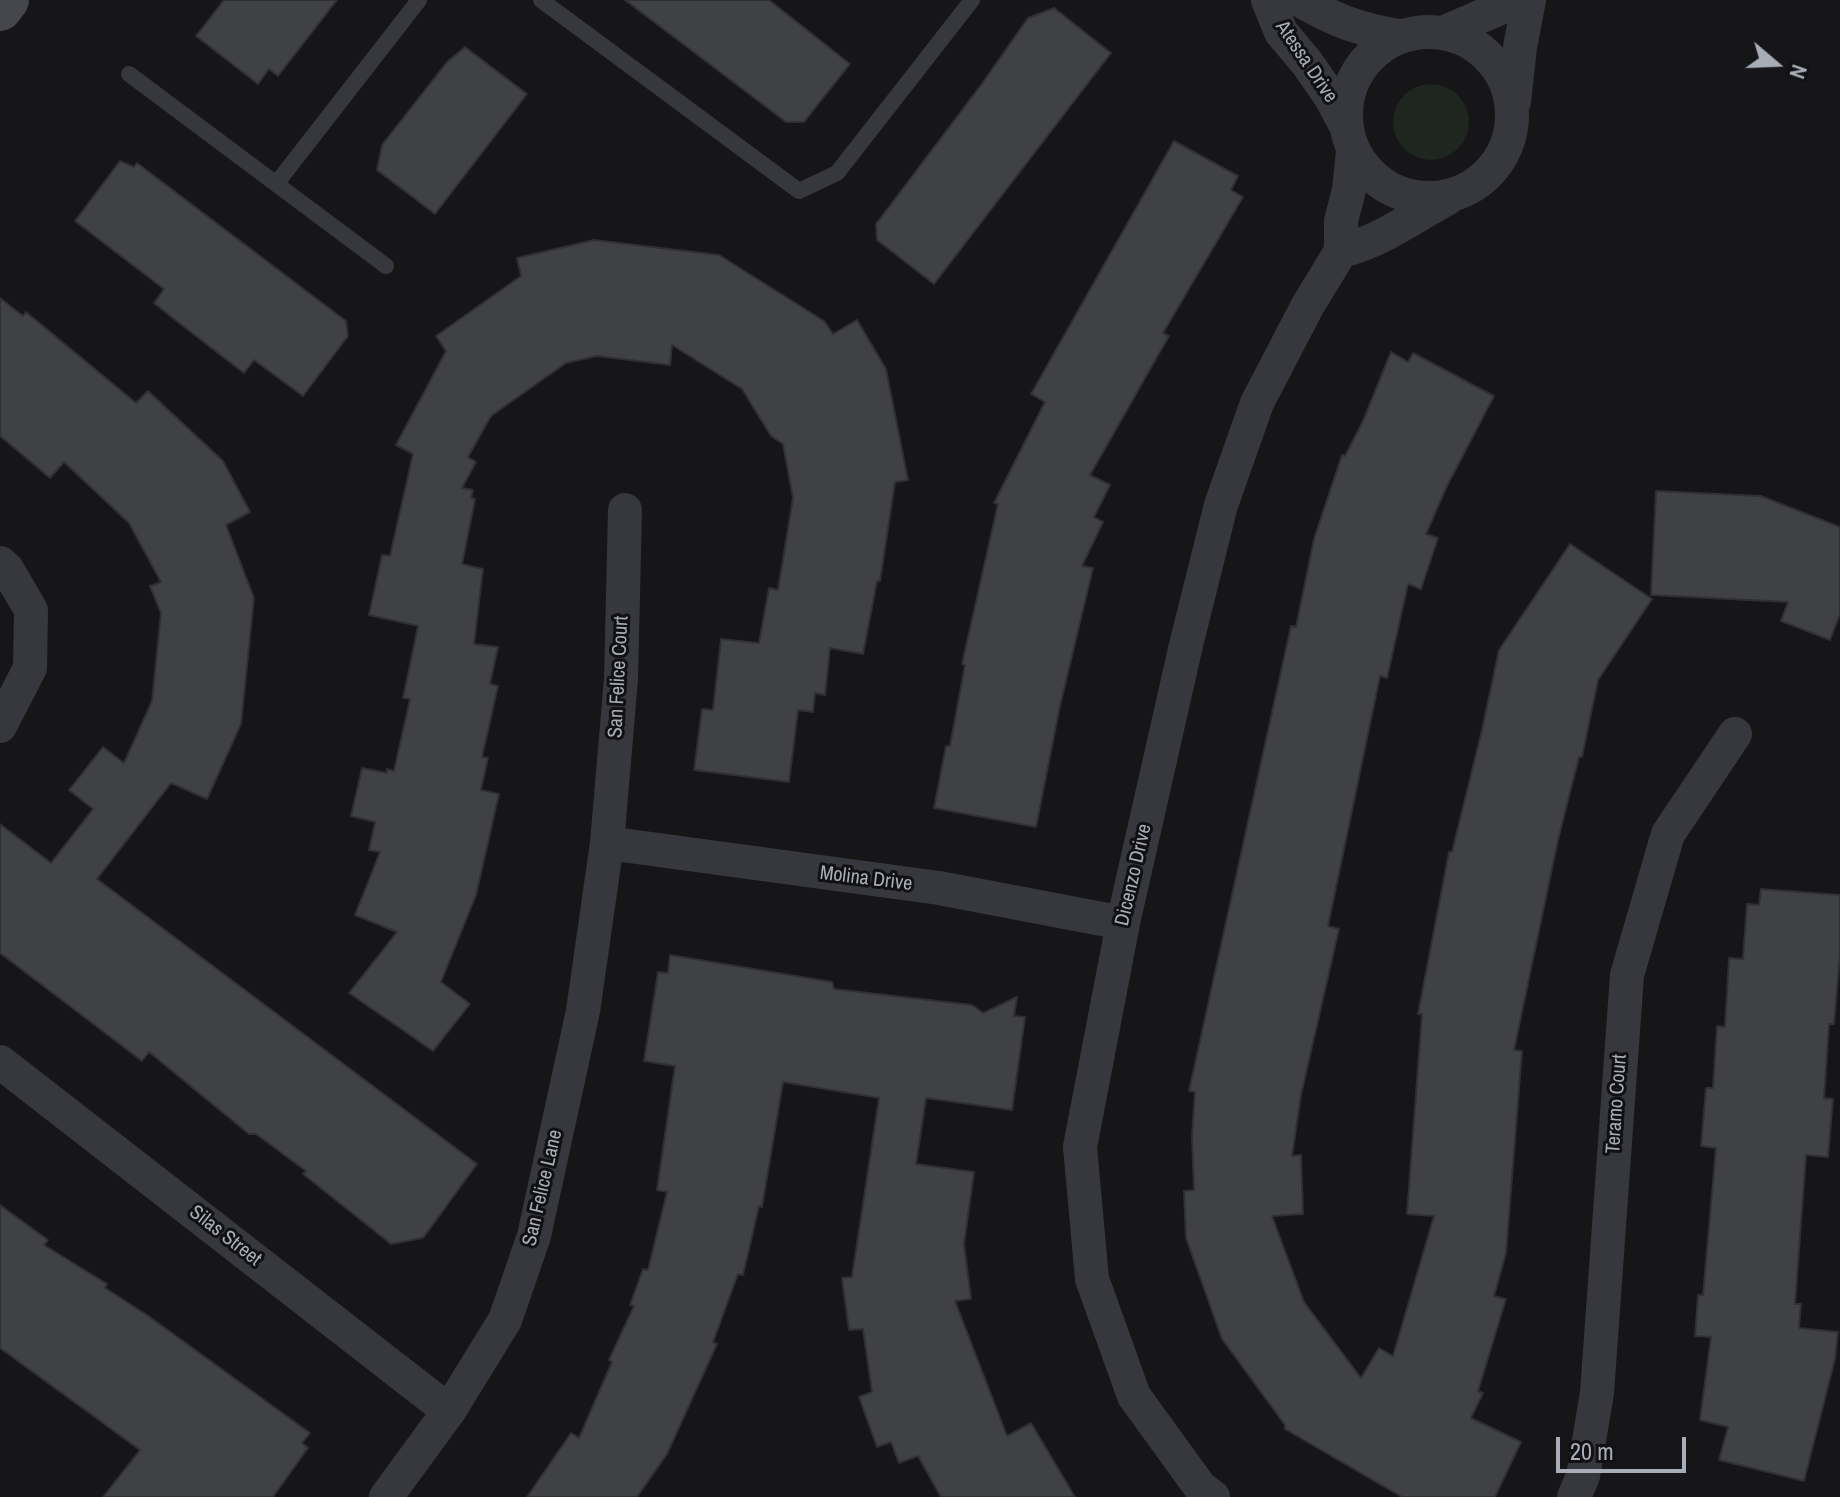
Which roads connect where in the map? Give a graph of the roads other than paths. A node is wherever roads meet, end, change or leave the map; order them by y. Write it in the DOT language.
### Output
graph roads {
  1 [pos="7,0"];
  2 [pos="419,0"];
  3 [pos="541,0"];
  4 [pos="972,0"];
  5 [pos="1268,0"];
  6 [pos="1300,0"];
  7 [pos="1519,0"];
  8 [pos="1529,0"];
  9 [pos="0,9"];
  10 [pos="1445,32"];
  11 [pos="1399,36"];
  12 [pos="129,74"];
  13 [pos="1514,102"];
  14 [pos="1349,137"];
  15 [pos="276,184"];
  16 [pos="1451,196"];
  17 [pos="1341,251"];
  18 [pos="386,266"];
  19 [pos="625,510"];
  20 [pos="0,563"];
  21 [pos="0,726"];
  22 [pos="1735,734"];
  23 [pos="607,843"];
  24 [pos="1123,923"];
  25 [pos="0,1062"];
  26 [pos="449,1411"];
  27 [pos="386,1497"];
  28 [pos="1213,1497"];
  29 [pos="1574,1497"];
  1 -- 9 [label="main road"];
  2 -- 15 [label="lane"];
  3 -- 4 [label="lane"];
  5 -- 14 [label="street, Atessa Drive"];
  6 -- 11 [label="street, Atessa Drive"];
  7 -- 10 [label="street"];
  8 -- 13 [label="street"];
  10 -- 11 [label="street"];
  10 -- 13 [label="street"];
  11 -- 14 [label="street"];
  12 -- 15 [label="lane"];
  13 -- 16 [label="street"];
  14 -- 16 [label="street"];
  14 -- 17 [label="street, Dicenzo Drive"];
  15 -- 18 [label="lane"];
  16 -- 17 [label="street"];
  17 -- 24 [label="street, Dicenzo Drive"];
  19 -- 23 [label="street, San Felice Court"];
  20 -- 21 [label="street"];
  22 -- 29 [label="street, Teramo Court"];
  23 -- 24 [label="street, Molina Drive"];
  23 -- 26 [label="street, San Felice Lane"];
  24 -- 28 [label="street, Dicenzo Drive"];
  25 -- 26 [label="street, Silas Street"];
  26 -- 27 [label="street, San Felice Lane"];
}
